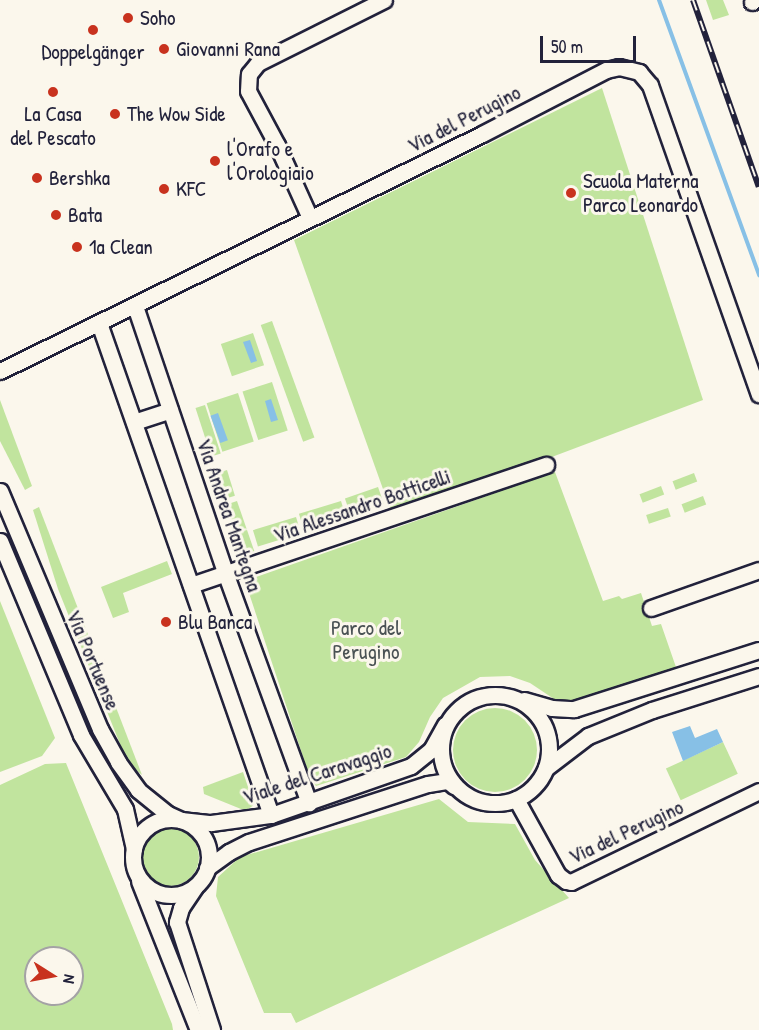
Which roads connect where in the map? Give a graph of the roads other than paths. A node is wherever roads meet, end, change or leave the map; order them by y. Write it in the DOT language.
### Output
graph roads {
  1 [pos="384,0"];
  2 [pos="310,218"];
  3 [pos="135,306"];
  4 [pos="99,323"];
  5 [pos="0,371"];
  6 [pos="759,394"];
  7 [pos="170,410"];
  8 [pos="134,422"];
  9 [pos="546,465"];
  10 [pos="0,491"];
  11 [pos="0,541"];
  12 [pos="759,570"];
  13 [pos="226,574"];
  14 [pos="190,585"];
  15 [pos="651,608"];
  16 [pos="759,650"];
  17 [pos="759,676"];
  18 [pos="512,697"];
  19 [pos="446,725"];
  20 [pos="546,768"];
  21 [pos="454,786"];
  22 [pos="759,791"];
  23 [pos="516,799"];
  24 [pos="309,803"];
  25 [pos="271,815"];
  26 [pos="181,820"];
  27 [pos="134,849"];
  28 [pos="207,868"];
  29 [pos="136,873"];
  30 [pos="196,885"];
  31 [pos="198,1030"];
  32 [pos="212,1030"];
  1 -- 2 [label="street"];
  2 -- 3 [label="street, Via del Perugino"];
  2 -- 6 [label="street, Via del Perugino"];
  3 -- 4 [label="street, Via del Perugino"];
  3 -- 7 [label="street, Via Andrea Mantegna"];
  4 -- 5 [label="street, Via del Perugino"];
  4 -- 8 [label="street"];
  7 -- 8 [label="street"];
  7 -- 13 [label="street, Via Andrea Mantegna"];
  8 -- 14 [label="street"];
  9 -- 13 [label="street, Via Alessandro Botticelli"];
  10 -- 26 [label="street, Via Portuense"];
  11 -- 27 [label="street, Via Portuense"];
  12 -- 15 [label="street"];
  13 -- 14 [label="street, Via Alessandro Botticelli"];
  13 -- 24 [label="street, Via Andrea Mantegna"];
  14 -- 25 [label="street"];
  16 -- 18 [label="street"];
  17 -- 20 [label="street"];
  18 -- 19 [label="street"];
  18 -- 20 [label="street"];
  19 -- 21 [label="street"];
  19 -- 24 [label="street, Viale del Caravaggio"];
  20 -- 23 [label="street"];
  21 -- 23 [label="street"];
  21 -- 28 [label="street, Viale del Caravaggio"];
  22 -- 23 [label="street, Via del Perugino"];
  24 -- 25 [label="street, Viale del Caravaggio"];
  25 -- 26 [label="street, Viale del Caravaggio"];
  26 -- 27 [label="street"];
  26 -- 28 [label="street"];
  27 -- 29 [label="street"];
  28 -- 30 [label="street"];
  29 -- 30 [label="street"];
  29 -- 31 [label="street"];
  30 -- 32 [label="street"];
}
